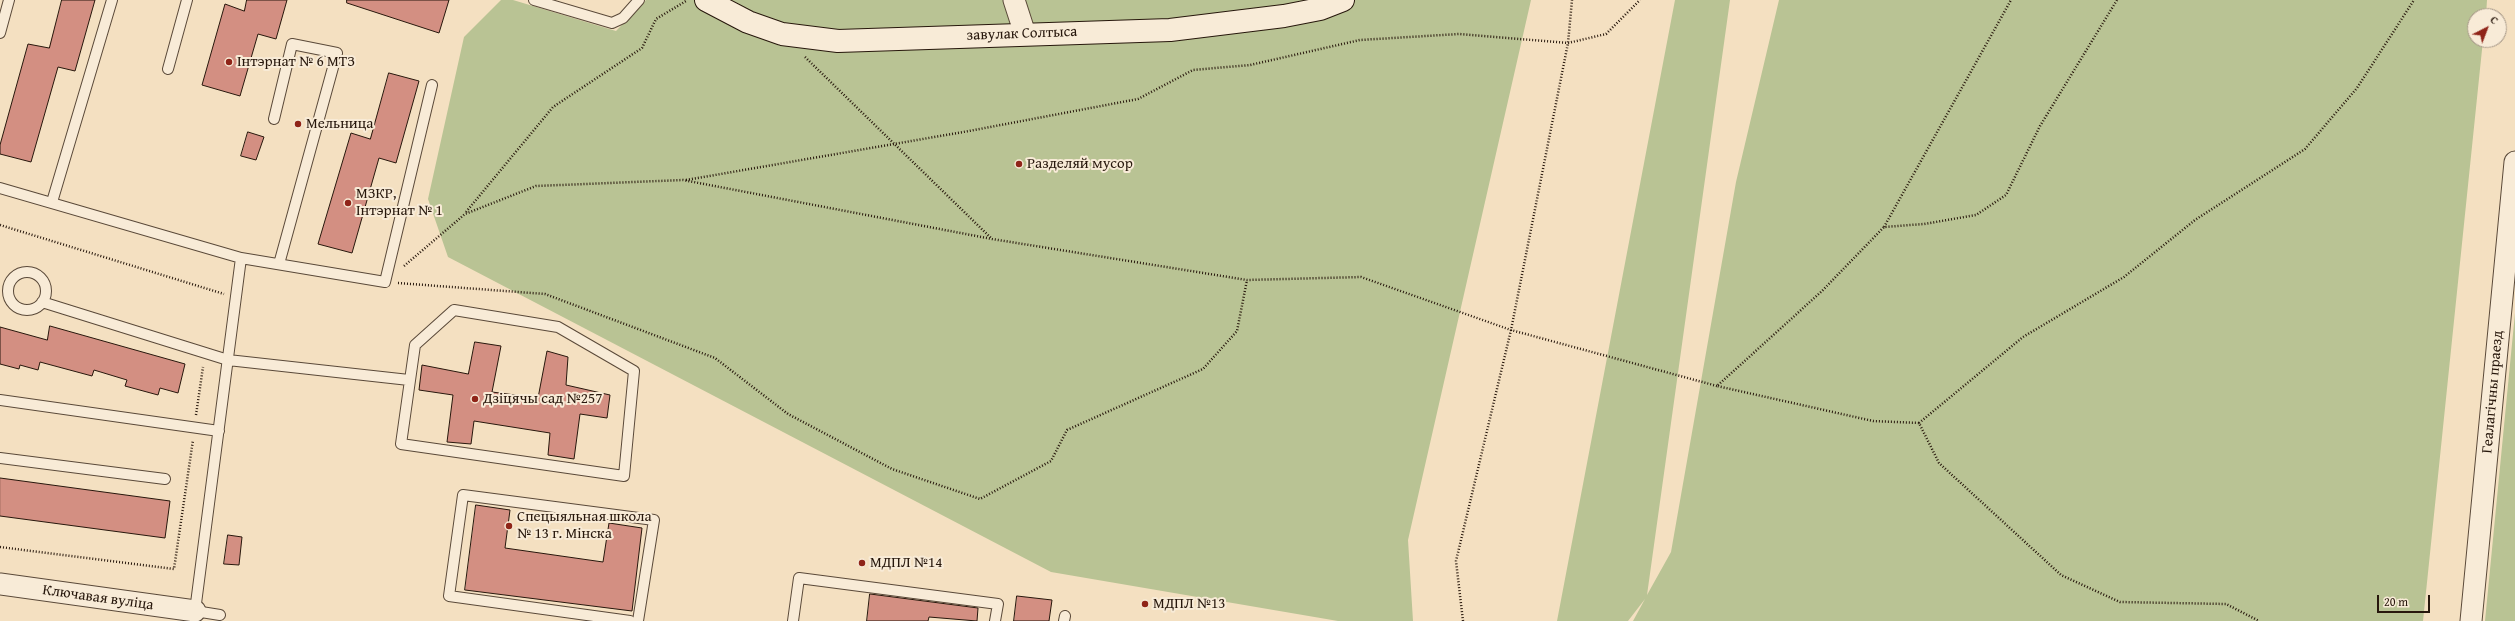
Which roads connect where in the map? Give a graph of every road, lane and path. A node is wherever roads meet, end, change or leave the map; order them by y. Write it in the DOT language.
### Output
graph roads {
  1 [pos="9,0"];
  2 [pos="112,0"];
  3 [pos="187,0"];
  4 [pos="534,0"];
  5 [pos="639,0"];
  6 [pos="689,0"];
  7 [pos="706,0"];
  8 [pos="1014,0"];
  9 [pos="1343,0"];
  10 [pos="1572,0"];
  11 [pos="1640,0"];
  12 [pos="2011,0"];
  13 [pos="2117,0"];
  14 [pos="2414,0"];
  15 [pos="0,33"];
  16 [pos="1025,34"];
  17 [pos="1568,43"];
  18 [pos="804,56"];
  19 [pos="168,69"];
  20 [pos="432,85"];
  21 [pos="274,119"];
  22 [pos="894,144"];
  23 [pos="2515,162"];
  24 [pos="683,180"];
  25 [pos="0,188"];
  26 [pos="52,202"];
  27 [pos="465,214"];
  28 [pos="0,225"];
  29 [pos="1884,227"];
  30 [pos="992,239"];
  31 [pos="241,258"];
  32 [pos="279,264"];
  33 [pos="1247,280"];
  34 [pos="385,282"];
  35 [pos="236,298"];
  36 [pos="42,302"];
  37 [pos="1511,330"];
  38 [pos="205,353"];
  39 [pos="228,360"];
  40 [pos="409,380"];
  41 [pos="1717,386"];
  42 [pos="0,400"];
  43 [pos="1919,423"];
  44 [pos="194,427"];
  45 [pos="219,431"];
  46 [pos="0,458"];
  47 [pos="165,479"];
  48 [pos="0,547"];
  49 [pos="0,584"];
  50 [pos="195,611"];
  51 [pos="220,615"];
  52 [pos="630,621"];
  53 [pos="638,621"];
  54 [pos="793,621"];
  55 [pos="995,621"];
  56 [pos="1463,621"];
  57 [pos="2260,621"];
  58 [pos="2471,621"];
  1 -- 15 [label="lane"];
  2 -- 26 [label="lane"];
  3 -- 19 [label="lane"];
  4 -- 5 [label="lane"];
  6 -- 27 [label="path"];
  7 -- 16 [label="street, завулак Солтыса"];
  8 -- 16 [label="street"];
  9 -- 16 [label="street, завулак Солтыса"];
  10 -- 17 [label="path"];
  11 -- 17 [label="path"];
  12 -- 29 [label="path"];
  13 -- 29 [label="path"];
  14 -- 43 [label="path"];
  17 -- 22 [label="path"];
  17 -- 37 [label="path"];
  18 -- 22 [label="path"];
  20 -- 34 [label="lane"];
  21 -- 32 [label="lane"];
  22 -- 24 [label="path"];
  22 -- 30 [label="path"];
  23 -- 58 [label="street, Геалагічны праезд"];
  24 -- 27 [label="path"];
  24 -- 30 [label="path"];
  25 -- 26 [label="lane"];
  26 -- 31 [label="lane"];
  27 -- 34 [label="path"];
  28 -- 35 [label="path"];
  29 -- 41 [label="path"];
  30 -- 33 [label="path"];
  31 -- 32 [label="lane"];
  31 -- 35 [label="lane"];
  32 -- 34 [label="lane"];
  33 -- 34 [label="path"];
  33 -- 37 [label="path"];
  35 -- 39 [label="lane"];
  36 -- 38 [label="lane"];
  37 -- 41 [label="path"];
  37 -- 56 [label="path"];
  38 -- 39 [label="lane"];
  38 -- 44 [label="path"];
  39 -- 40 [label="lane"];
  39 -- 45 [label="lane"];
  40 -- 40 [label="lane"];
  41 -- 43 [label="path"];
  42 -- 44 [label="lane"];
  43 -- 57 [label="path"];
  44 -- 45 [label="lane"];
  44 -- 48 [label="path"];
  45 -- 50 [label="lane"];
  46 -- 47 [label="lane"];
  49 -- 50 [label="street, Ключавая вуліца"];
  50 -- 51 [label="lane"];
  52 -- 53 [label="lane"];
  54 -- 55 [label="lane"];
}
